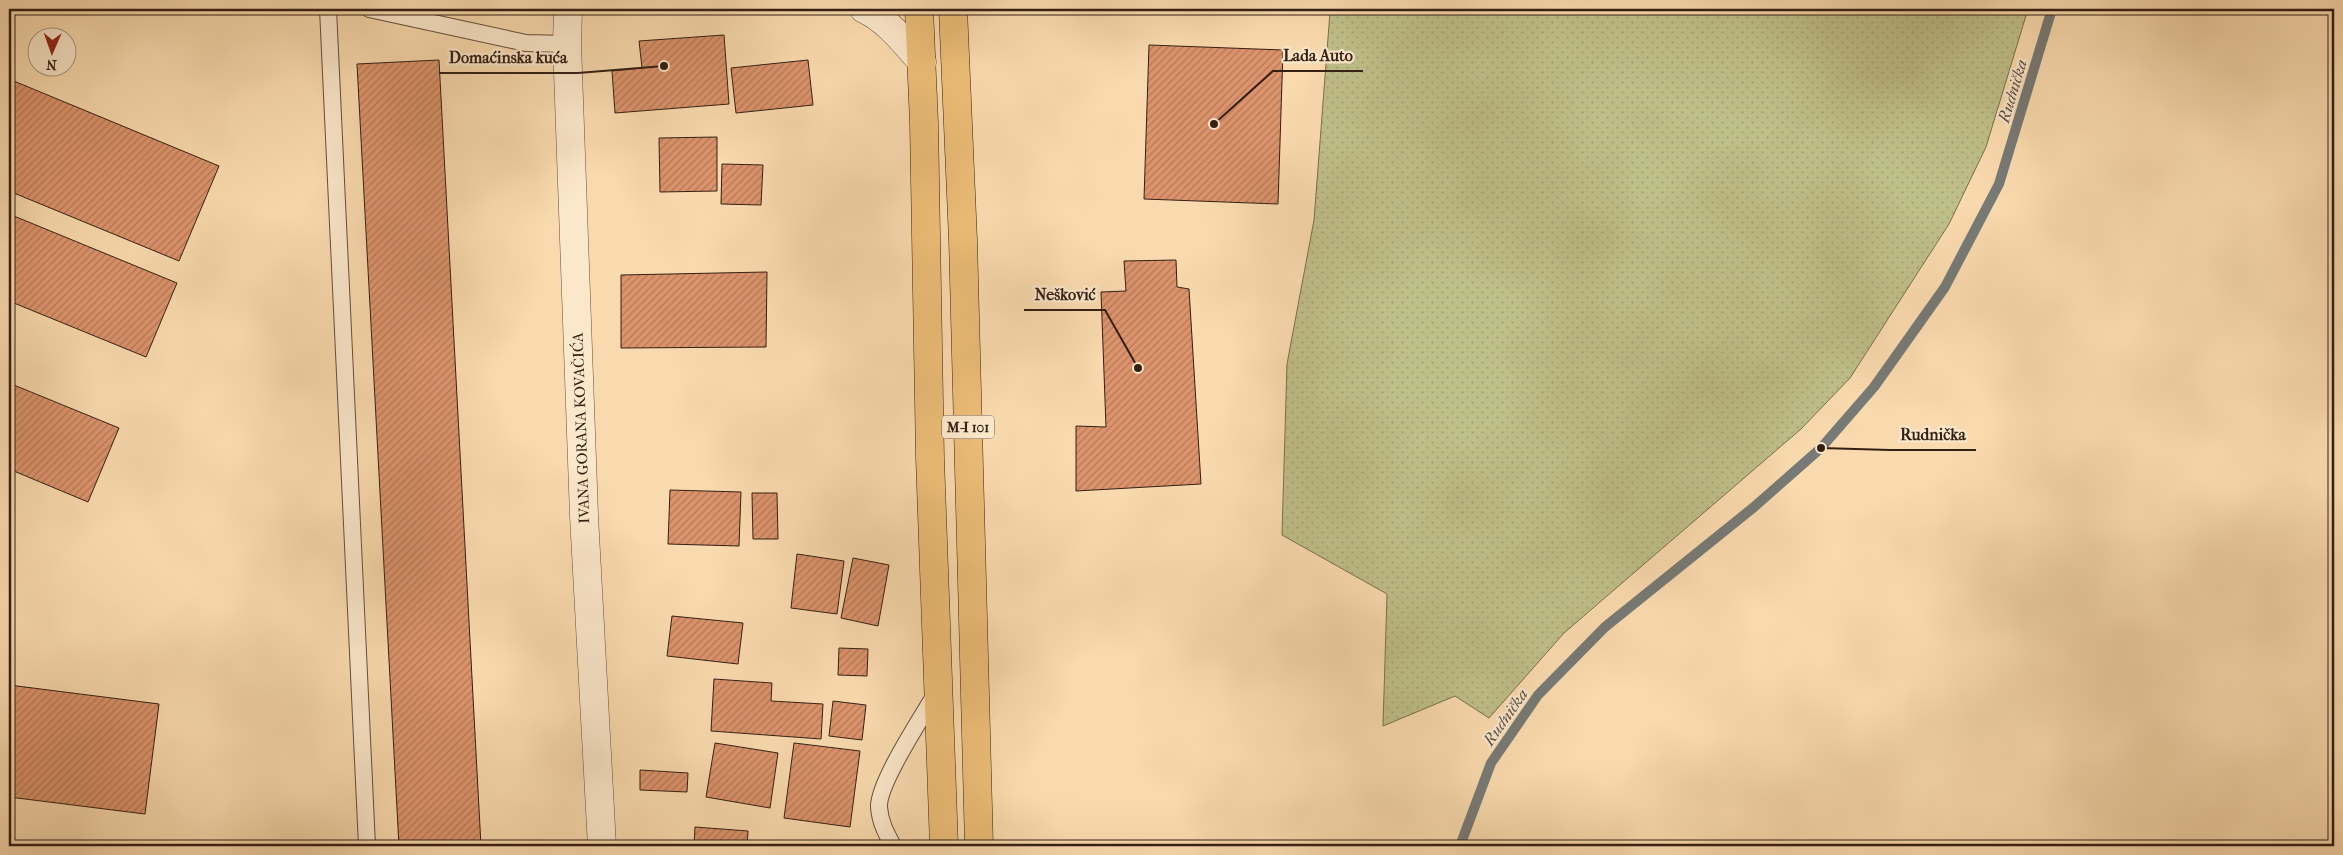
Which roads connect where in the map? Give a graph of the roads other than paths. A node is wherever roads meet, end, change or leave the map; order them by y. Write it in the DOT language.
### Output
graph roads {
  1 [pos="328,9"];
  2 [pos="369,9"];
  3 [pos="568,9"];
  4 [pos="864,9"];
  5 [pos="919,9"];
  6 [pos="953,9"];
  7 [pos="568,44"];
  8 [pos="922,62"];
  9 [pos="939,689"];
  10 [pos="367,846"];
  11 [pos="602,846"];
  12 [pos="893,846"];
  13 [pos="944,846"];
  14 [pos="979,846"];
  1 -- 10 [label="lane"];
  2 -- 7 [label="lane"];
  3 -- 7 [label="street, IVANA GORANA KOVAČIĆA"];
  4 -- 8 [label="street"];
  5 -- 8 [label="main road, M-I 101"];
  6 -- 14 [label="main road, M-I 101"];
  7 -- 11 [label="street, IVANA GORANA KOVAČIĆA"];
  8 -- 9 [label="main road, M-I 101"];
  9 -- 12 [label="lane"];
  9 -- 13 [label="main road, M-I 101"];
}
